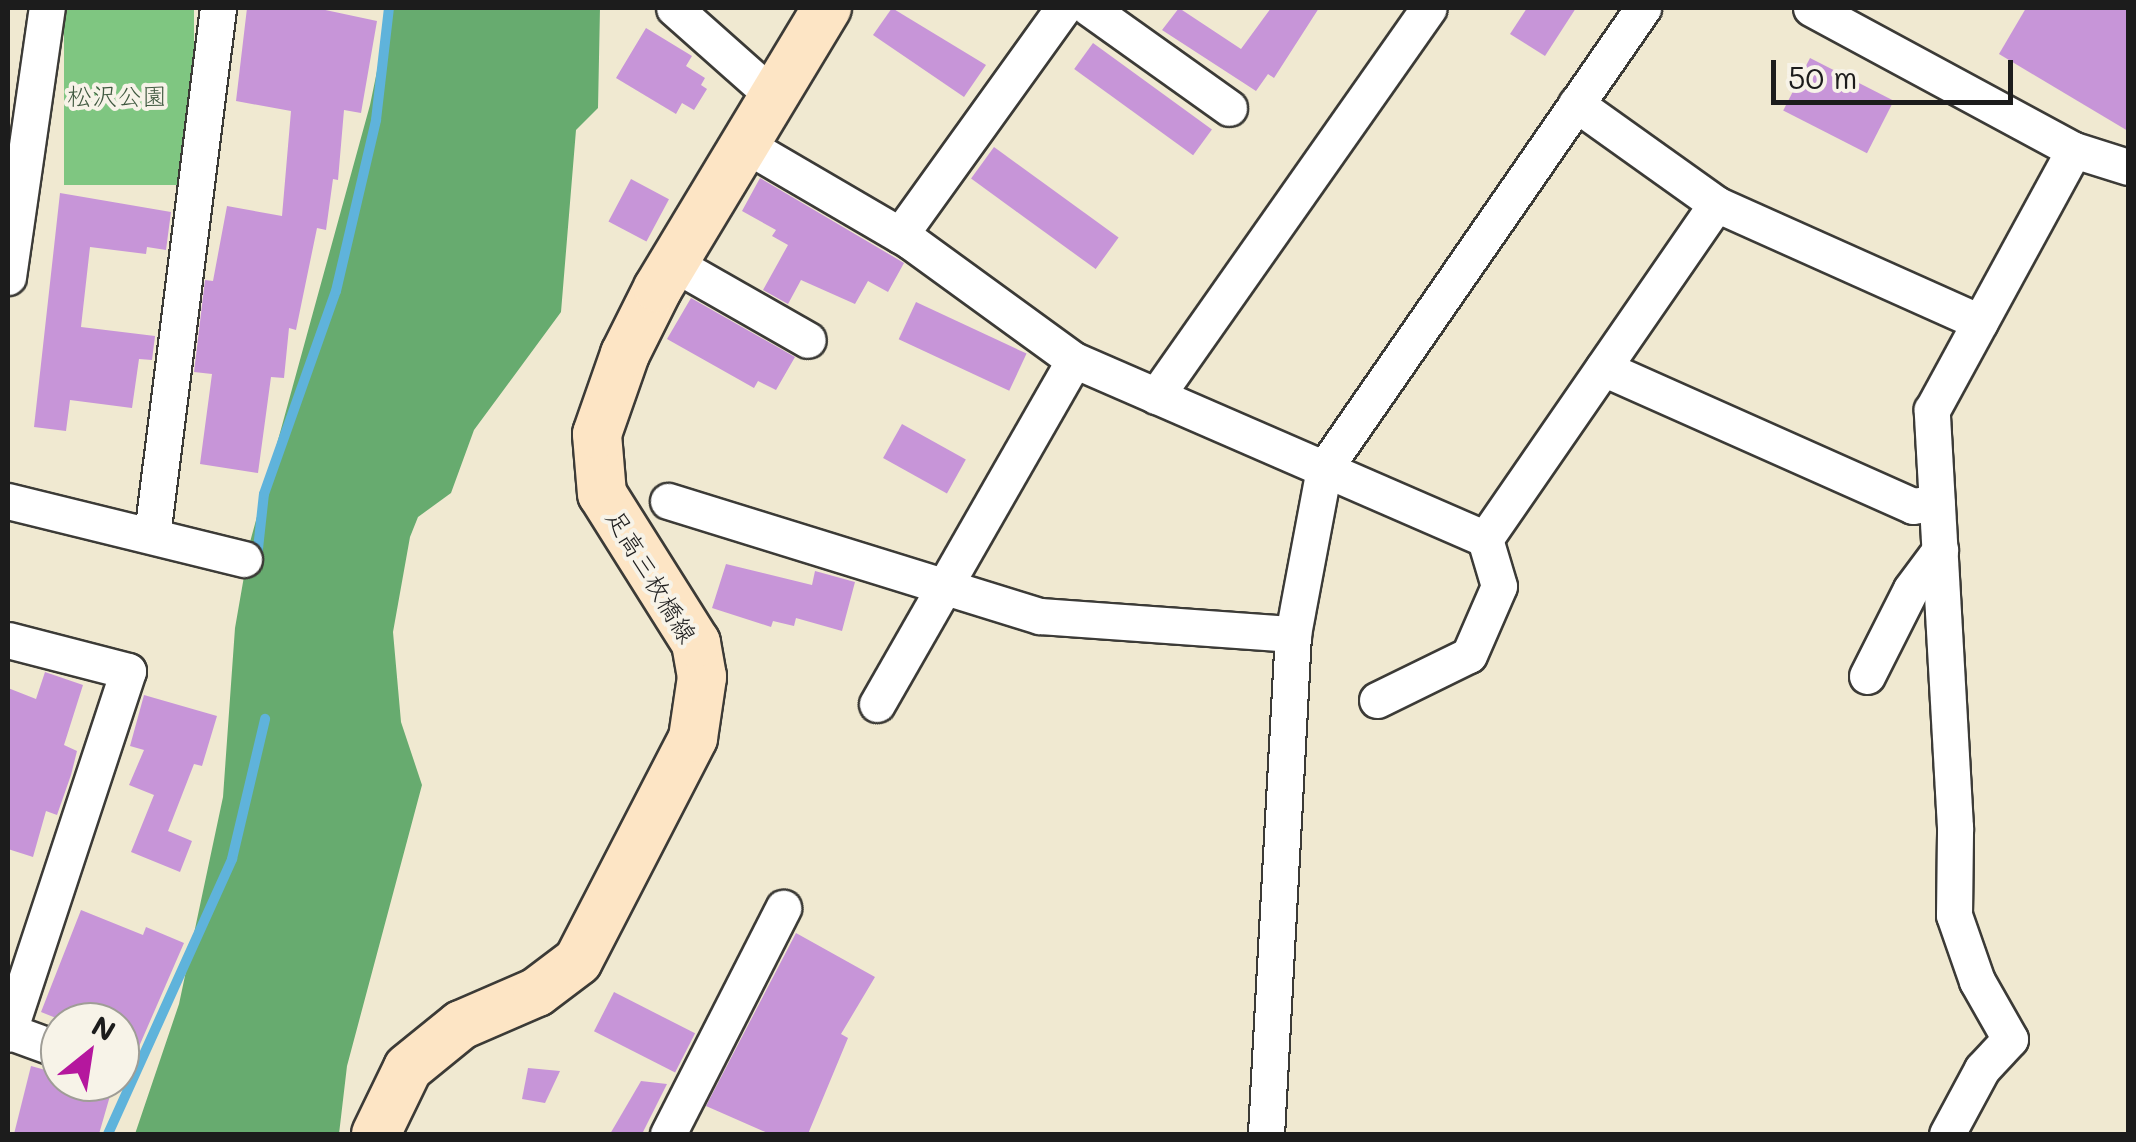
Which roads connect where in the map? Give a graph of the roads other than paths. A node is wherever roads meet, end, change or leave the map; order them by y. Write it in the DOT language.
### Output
graph roads {
  1 [pos="47,8"];
  2 [pos="218,8"];
  3 [pos="674,8"];
  4 [pos="827,8"];
  5 [pos="1063,8"];
  6 [pos="1089,8"];
  7 [pos="1429,8"];
  8 [pos="1643,8"];
  9 [pos="1811,8"];
  10 [pos="773,96"];
  11 [pos="1576,104"];
  12 [pos="1229,108"];
  13 [pos="744,144"];
  14 [pos="2074,150"];
  15 [pos="2128,167"];
  16 [pos="1716,204"];
  17 [pos="900,236"];
  18 [pos="673,263"];
  19 [pos="8,277"];
  20 [pos="1980,322"];
  21 [pos="808,340"];
  22 [pos="1074,360"];
  23 [pos="1604,368"];
  24 [pos="1156,396"];
  25 [pos="1324,469"];
  26 [pos="8,501"];
  27 [pos="668,501"];
  28 [pos="1937,502"];
  29 [pos="152,535"];
  30 [pos="1485,539"];
  31 [pos="1940,550"];
  32 [pos="244,558"];
  33 [pos="947,586"];
  34 [pos="1293,634"];
  35 [pos="8,640"];
  36 [pos="1868,676"];
  37 [pos="1377,700"];
  38 [pos="877,704"];
  39 [pos="783,908"];
  40 [pos="8,1032"];
  41 [pos="40,1043"];
  42 [pos="376,1134"];
  43 [pos="668,1134"];
  44 [pos="1266,1134"];
  45 [pos="1947,1134"];
  1 -- 19 [label="street"];
  2 -- 29 [label="street"];
  3 -- 10 [label="street"];
  4 -- 10 [label="main road, 足高三枚橋線"];
  5 -- 17 [label="street"];
  6 -- 12 [label="street"];
  7 -- 24 [label="street"];
  8 -- 11 [label="street"];
  9 -- 14 [label="street"];
  10 -- 13 [label="main road, 足高三枚橋線"];
  11 -- 16 [label="street"];
  11 -- 25 [label="street"];
  13 -- 17 [label="street"];
  13 -- 18 [label="main road, 足高三枚橋線"];
  14 -- 15 [label="street"];
  14 -- 20 [label="street"];
  16 -- 20 [label="street"];
  16 -- 23 [label="street"];
  17 -- 22 [label="street"];
  18 -- 21 [label="street"];
  18 -- 42 [label="main road, 足高三枚橋線"];
  20 -- 28 [label="street"];
  22 -- 24 [label="street"];
  22 -- 33 [label="street"];
  23 -- 28 [label="street"];
  23 -- 30 [label="street"];
  24 -- 25 [label="street"];
  25 -- 30 [label="street"];
  25 -- 34 [label="street"];
  26 -- 29 [label="street"];
  27 -- 33 [label="street"];
  28 -- 31 [label="street"];
  29 -- 32 [label="street"];
  30 -- 37 [label="street"];
  31 -- 36 [label="street"];
  31 -- 45 [label="street"];
  33 -- 34 [label="street"];
  33 -- 38 [label="street"];
  34 -- 44 [label="street"];
  35 -- 40 [label="street"];
  39 -- 43 [label="street"];
  40 -- 41 [label="street"];
}
